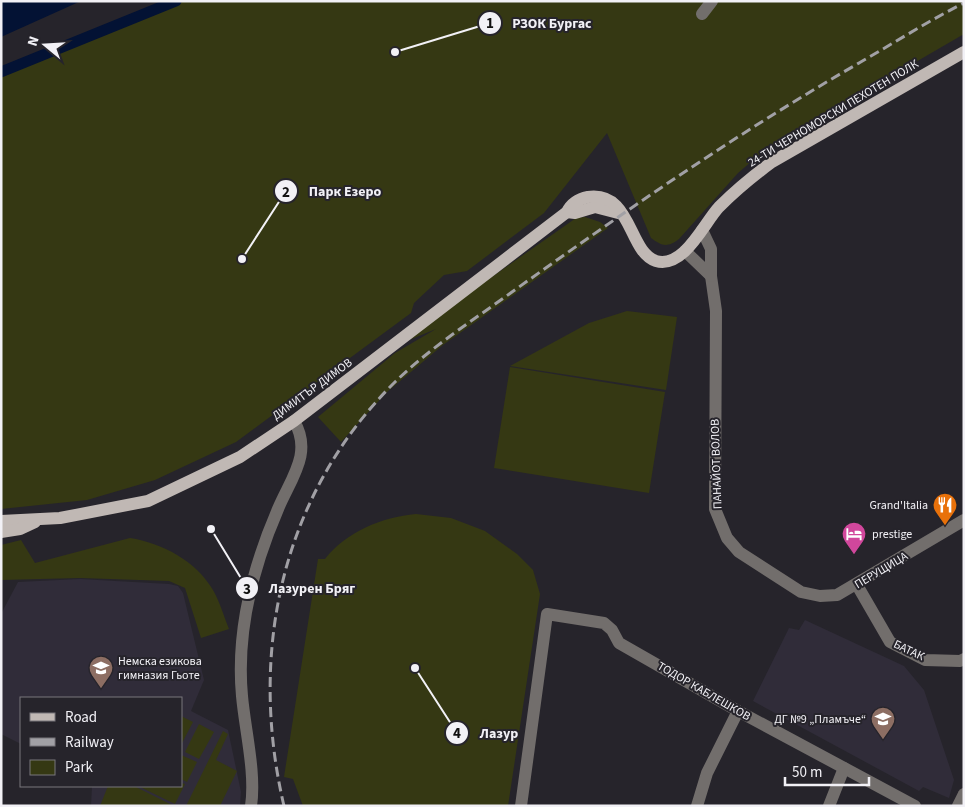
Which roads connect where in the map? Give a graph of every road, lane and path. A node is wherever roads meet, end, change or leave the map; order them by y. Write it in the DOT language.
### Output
graph roads {
  1 [pos="712,1"];
  2 [pos="702,14"];
  3 [pos="964,52"];
  4 [pos="622,214"];
  5 [pos="702,230"];
  6 [pos="685,251"];
  7 [pos="711,276"];
  8 [pos="294,421"];
  9 [pos="39,520"];
  10 [pos="964,520"];
  11 [pos="1,521"];
  12 [pos="1,532"];
  13 [pos="857,585"];
  14 [pos="820,596"];
  15 [pos="964,659"];
  16 [pos="738,711"];
  17 [pos="844,768"];
  18 [pos="964,794"];
  19 [pos="251,806"];
  20 [pos="521,806"];
  21 [pos="696,806"];
  22 [pos="829,806"];
  23 [pos="915,806"];
  24 [pos="958,806"];
  1 -- 2 [label="street"];
  3 -- 5 [label="main road, 24-ТИ ЧЕРНОМОРСКИ ПЕХОТЕН ПОЛК"];
  4 -- 6 [label="main road, 24-ТИ ЧЕРНОМОРСКИ ПЕХОТЕН ПОЛК"];
  4 -- 8 [label="main road, ДИМИТЪР ДИМОВ"];
  5 -- 6 [label="main road, 24-ТИ ЧЕРНОМОРСКИ ПЕХОТЕН ПОЛК"];
  5 -- 7 [label="street, ПАНАЙОТ ВОЛОВ"];
  6 -- 7 [label="street"];
  7 -- 14 [label="street, ПАНАЙОТ ВОЛОВ"];
  8 -- 9 [label="main road, ДИМИТЪР ДИМОВ"];
  8 -- 19 [label="street"];
  9 -- 11 [label="main road, ДИМИТЪР ДИМОВ"];
  9 -- 12 [label="main road, ДИМИТЪР ДИМОВ"];
  10 -- 13 [label="street, ПЕРУЩИЦА"];
  13 -- 14 [label="street, ПЕРУЩИЦА"];
  13 -- 15 [label="street, БАТАК"];
  16 -- 17 [label="street, ТОДОР КАБЛЕШКОВ"];
  16 -- 20 [label="street, ТОДОР КАБЛЕШКОВ"];
  16 -- 21 [label="street"];
  17 -- 22 [label="street"];
  17 -- 23 [label="street, ТОДОР КАБЛЕШКОВ"];
  18 -- 24 [label="street"];
}
